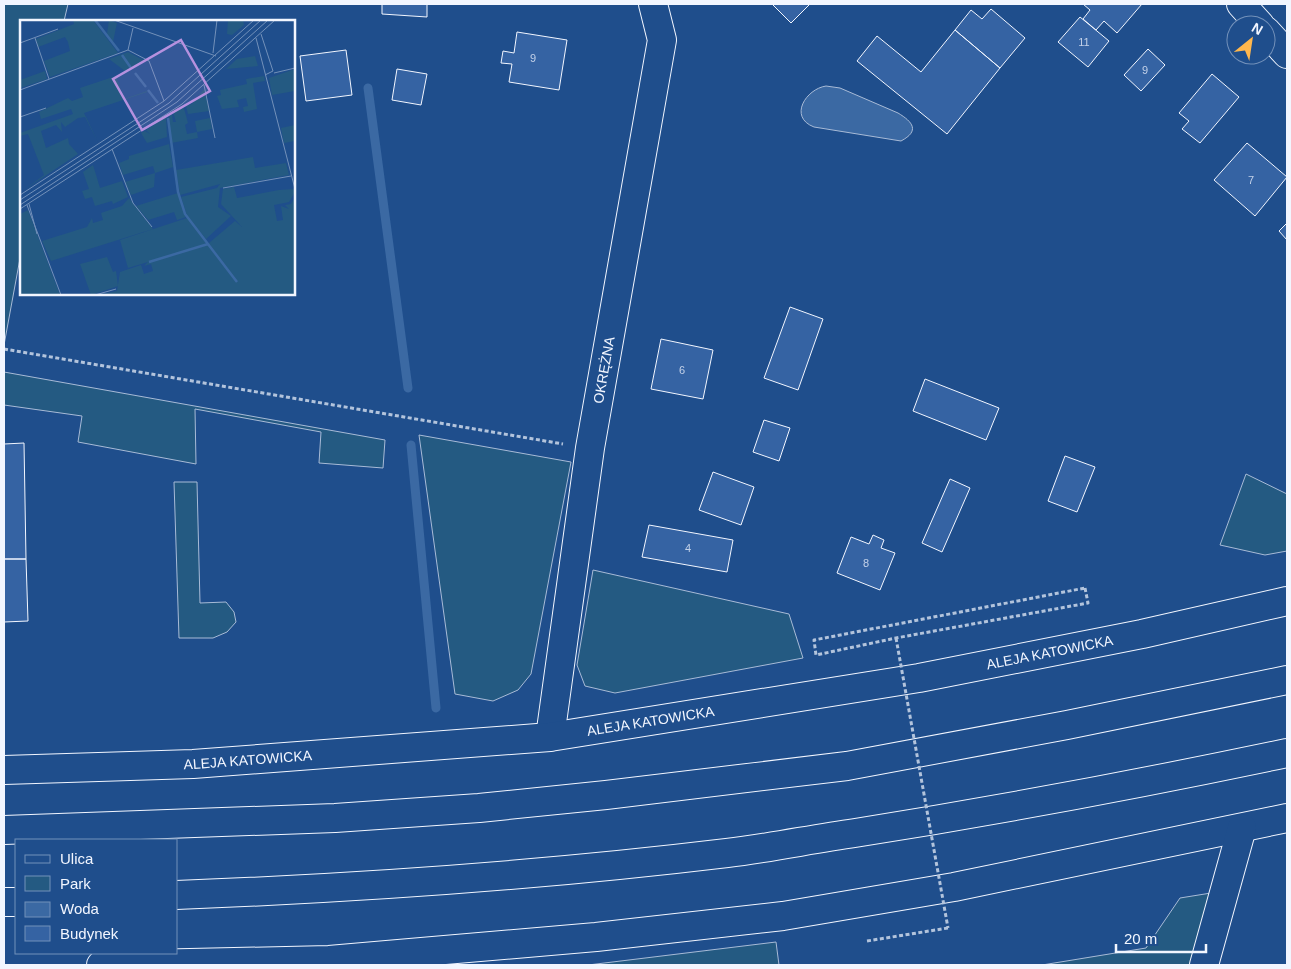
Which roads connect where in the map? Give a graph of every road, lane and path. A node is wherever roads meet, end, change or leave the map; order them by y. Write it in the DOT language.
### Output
graph roads {
  1 [pos="653,4"];
  2 [pos="1241,4"];
  3 [pos="1251,15"];
  4 [pos="1276,42"];
  5 [pos="1287,54"];
  6 [pos="4,349"];
  7 [pos="590,448"];
  8 [pos="1287,601"];
  9 [pos="896,638"];
  10 [pos="1287,680"];
  11 [pos="550,737"];
  12 [pos="1287,753"];
  13 [pos="4,770"];
  14 [pos="1287,818"];
  15 [pos="1242,828"];
  16 [pos="4,830"];
  17 [pos="178,895"];
  18 [pos="867,941"];
  19 [pos="101,965"];
  20 [pos="1204,965"];
  1 -- 7 [label="main road, OKRĘŻNA"];
  2 -- 3 [label="main road"];
  4 -- 5 [label="main road"];
  6 -- 7 [label="path"];
  7 -- 11 [label="main road, OKRĘŻNA"];
  8 -- 11 [label="main road, ALEJA KATOWICKA"];
  9 -- 9 [label="path"];
  9 -- 18 [label="path, bridge"];
  10 -- 16 [label="main road"];
  11 -- 13 [label="main road, ALEJA KATOWICKA"];
  12 -- 17 [label="main road"];
  14 -- 15 [label="main road"];
  15 -- 19 [label="main road"];
  15 -- 20 [label="main road"];
}
